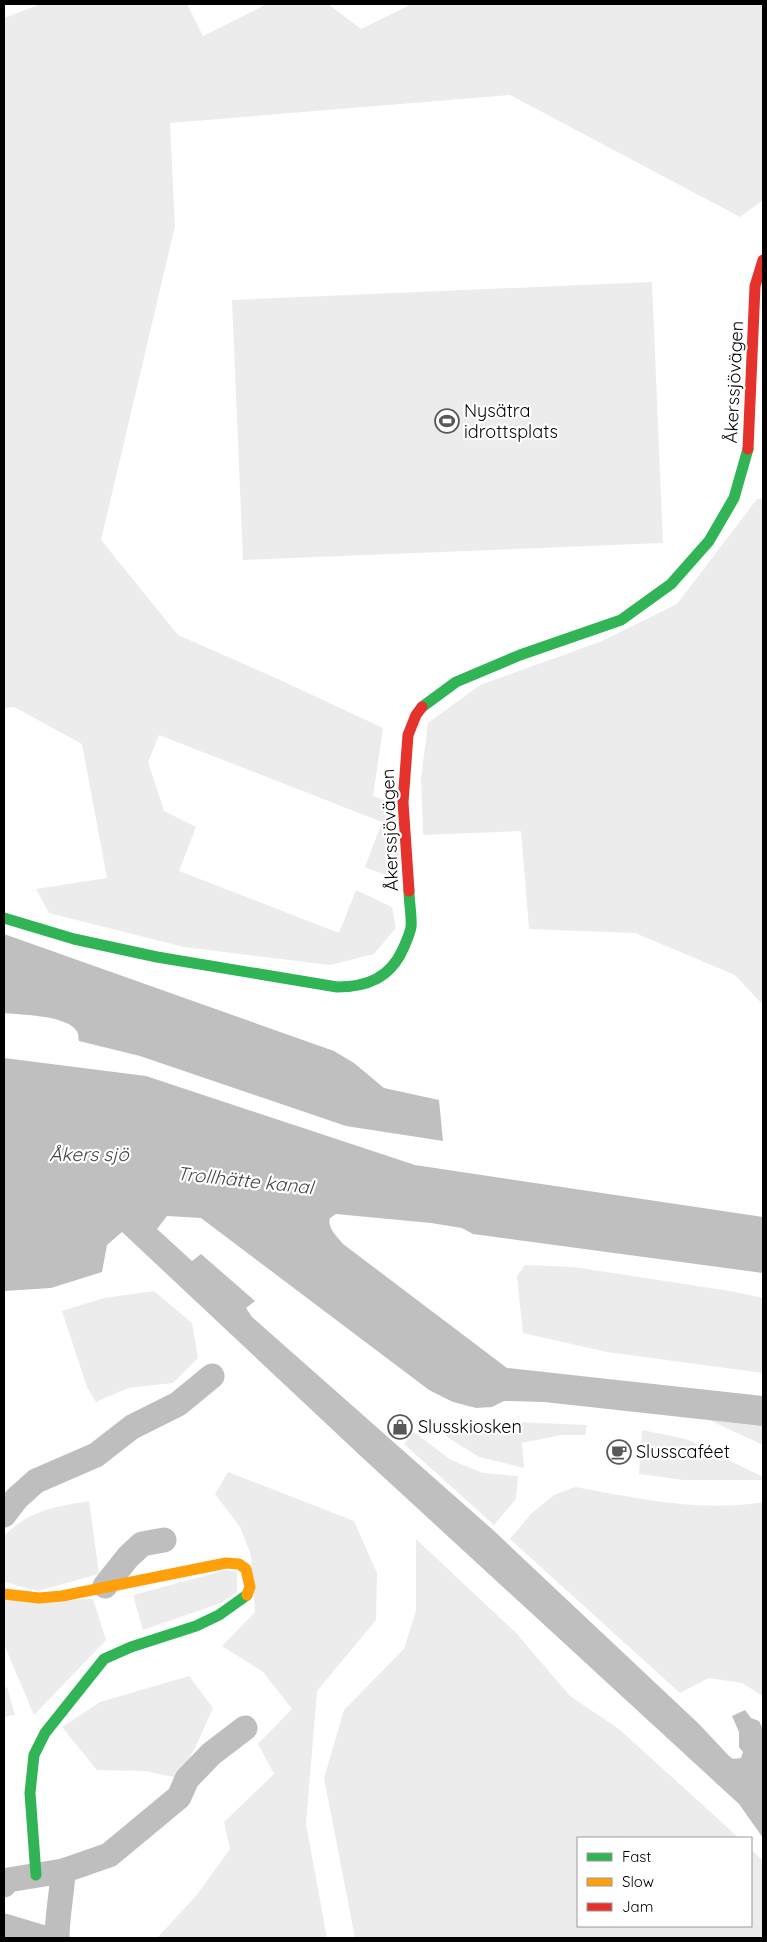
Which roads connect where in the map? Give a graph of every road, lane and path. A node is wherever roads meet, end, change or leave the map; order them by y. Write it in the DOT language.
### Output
graph roads {
  1 [pos="763,260"];
  2 [pos="4,918"];
  3 [pos="212,1376"];
  4 [pos="4,1515"];
  5 [pos="164,1540"];
  6 [pos="105,1586"];
  7 [pos="4,1594"];
  8 [pos="245,1728"];
  9 [pos="64,1871"];
  10 [pos="36,1875"];
  11 [pos="4,1885"];
  12 [pos="4,1926"];
  13 [pos="44,1938"];
  14 [pos="57,1938"];
  1 -- 2 [label="street, Åkerssjövägen"];
  3 -- 4 [label="street"];
  5 -- 6 [label="street"];
  6 -- 7 [label="street"];
  6 -- 10 [label="street"];
  8 -- 9 [label="street"];
  9 -- 10 [label="street"];
  9 -- 14 [label="street"];
  10 -- 11 [label="street"];
  12 -- 13 [label="street"];
}
